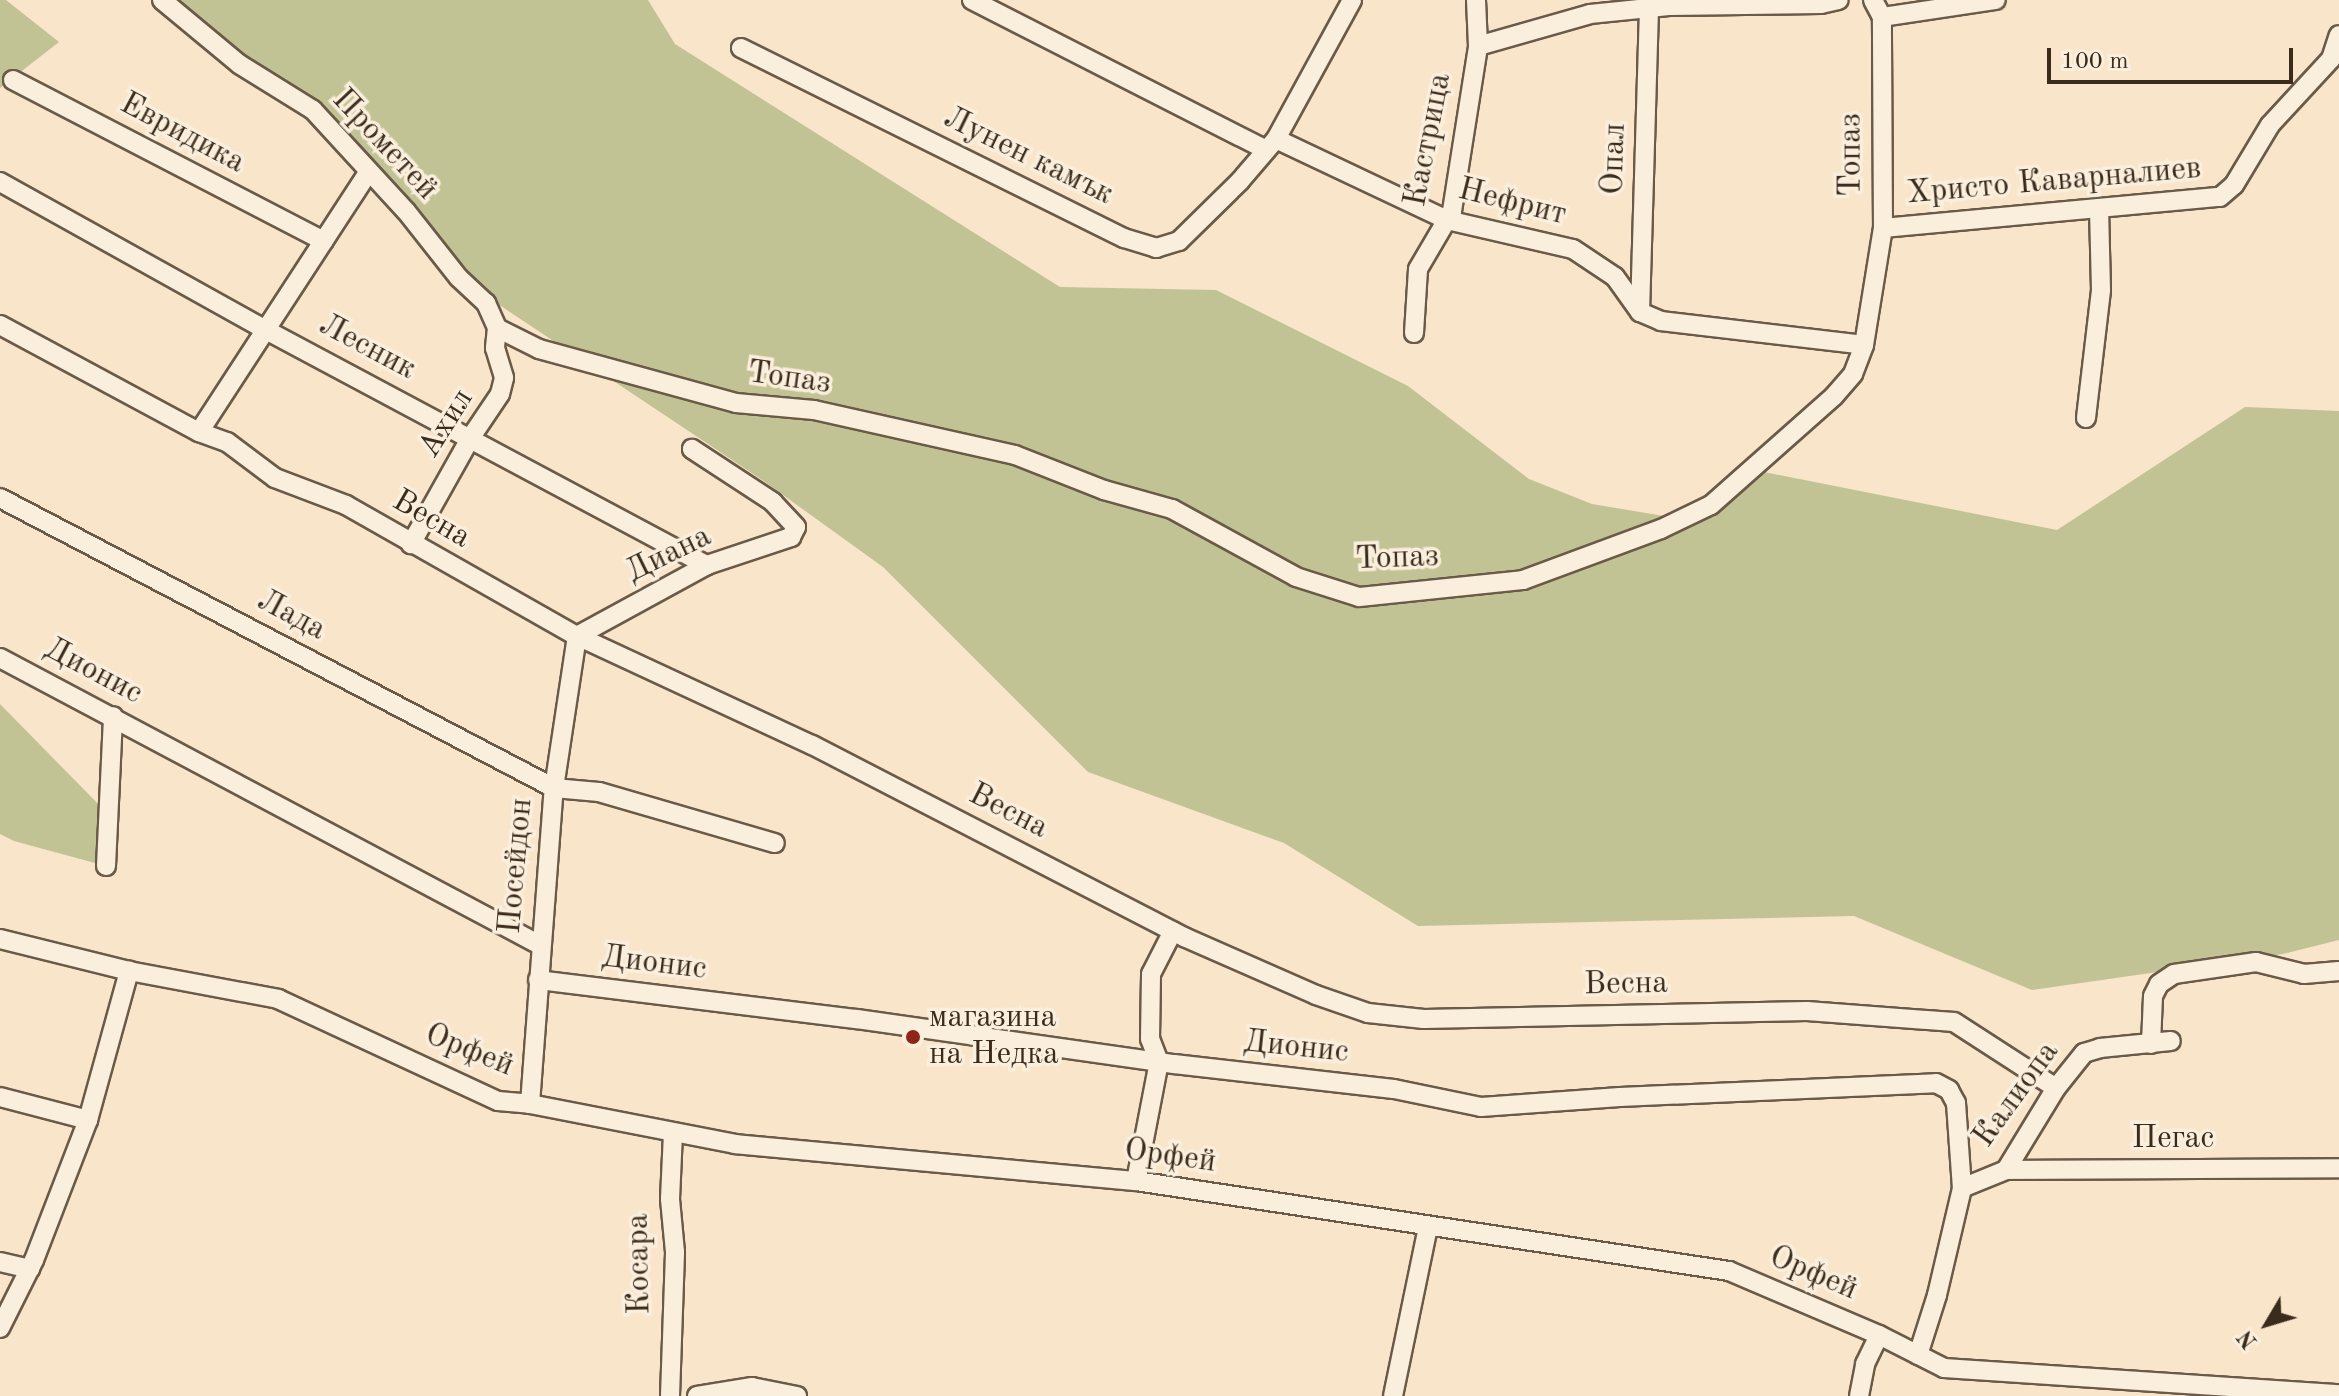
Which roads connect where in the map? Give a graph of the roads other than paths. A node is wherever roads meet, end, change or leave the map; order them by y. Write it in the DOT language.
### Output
graph roads {
  1 [pos="162,0"];
  2 [pos="972,0"];
  3 [pos="1352,0"];
  4 [pos="1476,0"];
  5 [pos="1839,0"];
  6 [pos="1996,0"];
  7 [pos="1649,8"];
  8 [pos="1877,8"];
  9 [pos="2339,35"];
  10 [pos="1478,46"];
  11 [pos="741,48"];
  12 [pos="13,80"];
  13 [pos="1271,145"];
  14 [pos="369,171"];
  15 [pos="0,182"];
  16 [pos="2099,208"];
  17 [pos="1447,220"];
  18 [pos="1883,228"];
  19 [pos="324,241"];
  20 [pos="1640,312"];
  21 [pos="0,325"];
  22 [pos="497,328"];
  23 [pos="266,330"];
  24 [pos="1414,333"];
  25 [pos="1864,345"];
  26 [pos="2086,418"];
  27 [pos="199,432"];
  28 [pos="471,437"];
  29 [pos="692,449"];
  30 [pos="0,498"];
  31 [pos="411,544"];
  32 [pos="707,565"];
  33 [pos="577,636"];
  34 [pos="0,658"];
  35 [pos="113,716"];
  36 [pos="554,788"];
  37 [pos="775,843"];
  38 [pos="106,866"];
  39 [pos="1173,931"];
  40 [pos="0,939"];
  41 [pos="540,945"];
  42 [pos="129,971"];
  43 [pos="2339,971"];
  44 [pos="538,980"];
  45 [pos="2171,1041"];
  46 [pos="2151,1044"];
  47 [pos="1159,1062"];
  48 [pos="2056,1088"];
  49 [pos="0,1097"];
  50 [pos="530,1104"];
  51 [pos="88,1120"];
  52 [pos="673,1133"];
  53 [pos="2339,1168"];
  54 [pos="2006,1170"];
  55 [pos="1136,1181"];
  56 [pos="1962,1188"];
  57 [pos="1428,1227"];
  58 [pos="0,1262"];
  59 [pos="30,1269"];
  60 [pos="0,1328"];
  61 [pos="1879,1335"];
  62 [pos="1918,1355"];
  63 [pos="2339,1394"];
  64 [pos="673,1395"];
  65 [pos="697,1396"];
  66 [pos="797,1396"];
  67 [pos="1393,1396"];
  68 [pos="1859,1396"];
  1 -- 14 [label="street, Прометей"];
  2 -- 13 [label="street, Нефрит"];
  3 -- 13 [label="street, Лунен камък"];
  4 -- 10 [label="street, Кастрица"];
  5 -- 7 [label="street"];
  6 -- 8 [label="street"];
  7 -- 10 [label="street"];
  7 -- 20 [label="street, Опал"];
  8 -- 18 [label="street, Топаз"];
  9 -- 16 [label="street, Христо Каварналиев"];
  10 -- 17 [label="street, Кастрица"];
  11 -- 13 [label="street, Лунен камък"];
  12 -- 19 [label="street, Евридика"];
  13 -- 17 [label="street, Нефрит"];
  14 -- 19 [label="street"];
  14 -- 22 [label="street, Прометей"];
  15 -- 23 [label="street, Лесник"];
  16 -- 18 [label="street, Христо Каварналиев"];
  16 -- 26 [label="street"];
  17 -- 20 [label="street, Нефрит"];
  17 -- 24 [label="street, Кастрица"];
  18 -- 25 [label="street, Топаз"];
  19 -- 23 [label="street"];
  20 -- 25 [label="street"];
  21 -- 27 [label="street, Весна"];
  22 -- 25 [label="street, Топаз"];
  22 -- 28 [label="street, Ахил"];
  23 -- 27 [label="street"];
  23 -- 28 [label="street, Лесник"];
  27 -- 31 [label="street, Весна"];
  28 -- 31 [label="street, Ахил"];
  28 -- 32 [label="street, Лесник"];
  29 -- 32 [label="street, Диана"];
  30 -- 36 [label="street, Лада"];
  31 -- 33 [label="street, Весна"];
  32 -- 33 [label="street, Диана"];
  33 -- 36 [label="street, Посейдон"];
  33 -- 39 [label="street, Весна"];
  34 -- 35 [label="street, Дионис"];
  35 -- 38 [label="street"];
  35 -- 41 [label="street, Дионис"];
  36 -- 37 [label="street"];
  36 -- 41 [label="street, Посейдон"];
  39 -- 47 [label="street"];
  39 -- 48 [label="street, Весна"];
  40 -- 42 [label="street, Орфей"];
  41 -- 44 [label="street, Посейдон"];
  42 -- 50 [label="street, Орфей"];
  42 -- 51 [label="street"];
  43 -- 46 [label="street"];
  44 -- 47 [label="street, Дионис"];
  44 -- 50 [label="street, Посейдон"];
  45 -- 46 [label="street, Калиопа"];
  46 -- 48 [label="street, Калиопа"];
  47 -- 55 [label="street"];
  47 -- 56 [label="street, Дионис"];
  48 -- 54 [label="street, Калиопа"];
  49 -- 51 [label="street"];
  50 -- 52 [label="street, Орфей"];
  51 -- 59 [label="street"];
  52 -- 55 [label="street, Орфей"];
  52 -- 64 [label="street, Косара"];
  53 -- 54 [label="street, Пегас"];
  54 -- 56 [label="street, Калиопа"];
  55 -- 57 [label="street, Орфей"];
  56 -- 62 [label="street, Калиопа"];
  57 -- 61 [label="street, Орфей"];
  57 -- 67 [label="street"];
  58 -- 59 [label="street"];
  59 -- 60 [label="street"];
  61 -- 62 [label="street, Орфей"];
  61 -- 68 [label="street"];
  62 -- 63 [label="street, Орфей"];
  65 -- 66 [label="street"];
}
